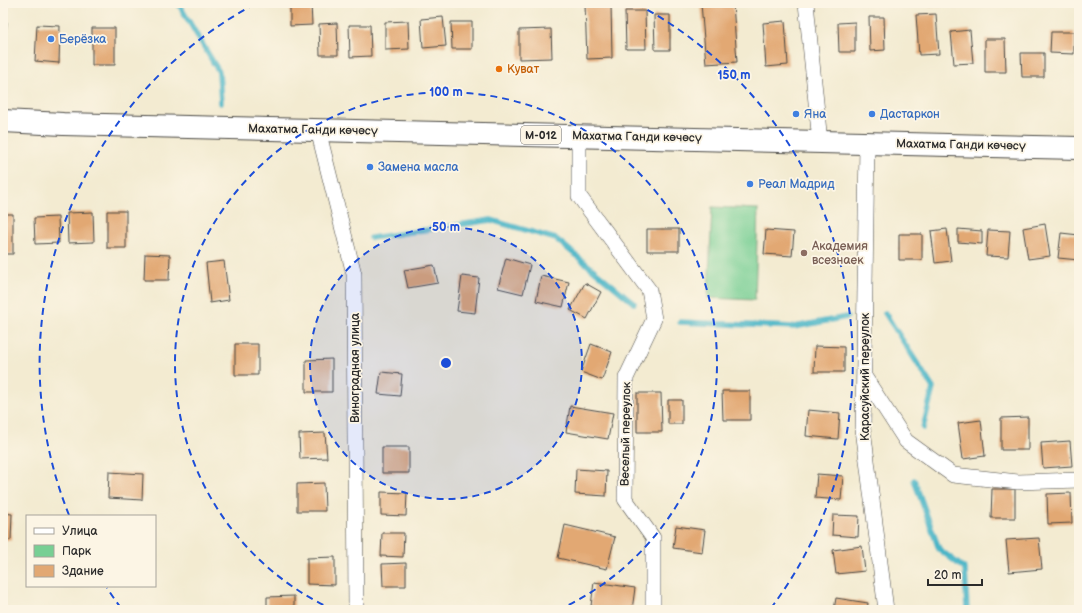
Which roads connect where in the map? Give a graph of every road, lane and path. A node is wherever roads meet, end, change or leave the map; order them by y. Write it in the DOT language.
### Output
graph roads {
  1 [pos="806,3"];
  2 [pos="3,121"];
  3 [pos="318,130"];
  4 [pos="579,136"];
  5 [pos="820,142"];
  6 [pos="868,143"];
  7 [pos="1079,148"];
  8 [pos="864,376"];
  9 [pos="1079,480"];
  10 [pos="356,610"];
  11 [pos="653,610"];
  12 [pos="886,610"];
  1 -- 5 [label="street"];
  2 -- 3 [label="main road, Махатма Ганди көчөсү / М-012"];
  3 -- 4 [label="main road, Махатма Ганди көчөсү / М-012"];
  3 -- 10 [label="street, Виноградная улица"];
  4 -- 5 [label="main road, Махатма Ганди көчөсү / М-012"];
  4 -- 11 [label="street, Веселый переулок"];
  5 -- 6 [label="main road, Махатма Ганди көчөсү / М-012"];
  6 -- 7 [label="main road, Махатма Ганди көчөсү / М-012"];
  6 -- 8 [label="street, Карасуйский переулок"];
  8 -- 9 [label="street"];
  8 -- 12 [label="street, Карасуйский переулок"];
}
